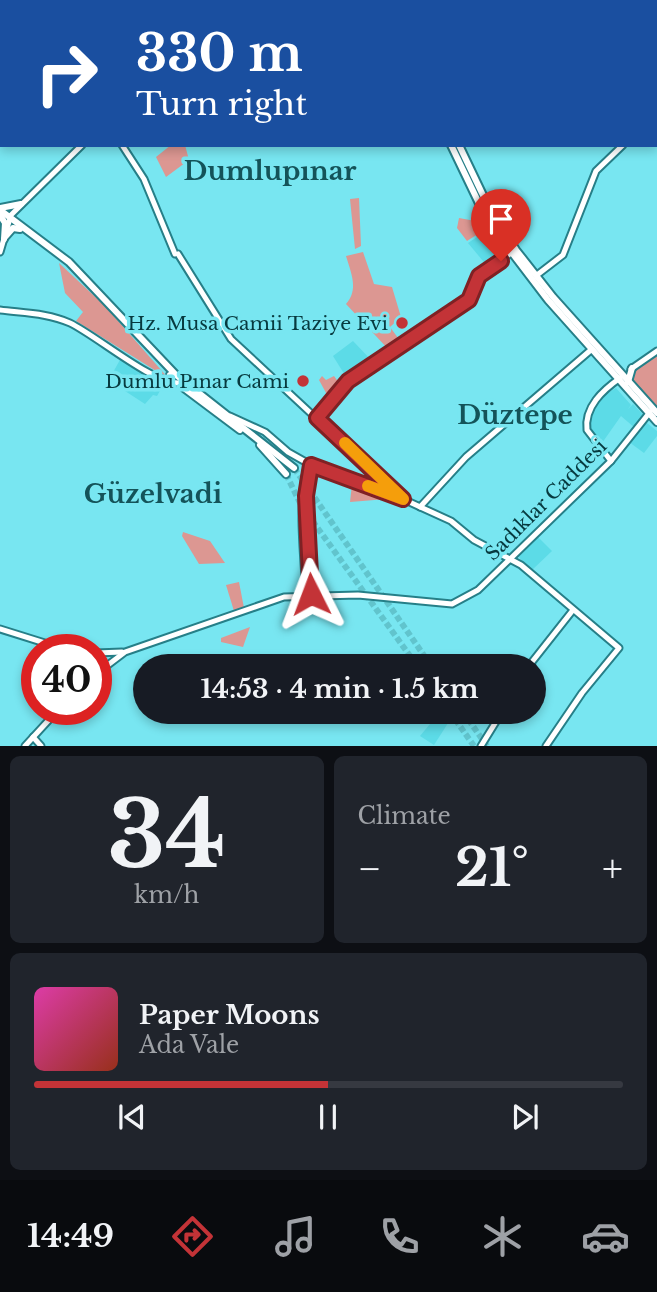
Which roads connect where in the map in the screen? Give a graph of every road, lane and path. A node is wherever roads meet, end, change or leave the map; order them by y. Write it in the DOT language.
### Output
graph roads {
  1 [pos="80,147"];
  2 [pos="123,147"];
  3 [pos="452,147"];
  4 [pos="460,147"];
  5 [pos="621,147"];
  6 [pos="21,204"];
  7 [pos="0,212"];
  8 [pos="14,220"];
  9 [pos="4,239"];
  10 [pos="514,251"];
  11 [pos="0,252"];
  12 [pos="537,275"];
  13 [pos="0,310"];
  14 [pos="592,349"];
  15 [pos="657,351"];
  16 [pos="632,368"];
  17 [pos="621,377"];
  18 [pos="169,378"];
  19 [pos="628,382"];
  20 [pos="651,407"];
  21 [pos="223,412"];
  22 [pos="657,412"];
  23 [pos="649,415"];
  24 [pos="317,418"];
  25 [pos="657,422"];
  26 [pos="611,461"];
  27 [pos="309,464"];
  28 [pos="294,468"];
  29 [pos="286,474"];
  30 [pos="404,499"];
  31 [pos="420,507"];
  32 [pos="510,558"];
  33 [pos="308,594"];
  34 [pos="573,610"];
  35 [pos="0,629"];
  36 [pos="21,636"];
  37 [pos="112,652"];
  38 [pos="125,652"];
  39 [pos="537,654"];
  40 [pos="112,659"];
  41 [pos="495,724"];
  42 [pos="44,725"];
  43 [pos="33,737"];
  44 [pos="25,746"];
  45 [pos="41,746"];
  46 [pos="481,746"];
  47 [pos="546,746"];
  1 -- 6 [label="street"];
  2 -- 24 [label="street"];
  3 -- 10 [label="main road"];
  4 -- 10 [label="main road"];
  5 -- 12 [label="street"];
  6 -- 7 [label="main road"];
  6 -- 8 [label="street"];
  7 -- 8 [label="main road"];
  7 -- 9 [label="main road"];
  8 -- 9 [label="street"];
  8 -- 9 [label="main road"];
  8 -- 18 [label="main road"];
  8 -- 21 [label="main road"];
  9 -- 11 [label="street"];
  10 -- 12 [label="main road"];
  10 -- 14 [label="main road"];
  10 -- 24 [label="street"];
  12 -- 17 [label="main road"];
  13 -- 18 [label="street"];
  14 -- 17 [label="main road"];
  14 -- 31 [label="street"];
  15 -- 16 [label="street"];
  16 -- 17 [label="street"];
  16 -- 19 [label="main road"];
  17 -- 19 [label="main road"];
  17 -- 23 [label="main road"];
  17 -- 26 [label="street"];
  18 -- 29 [label="main road"];
  19 -- 20 [label="main road"];
  20 -- 22 [label="main road"];
  20 -- 23 [label="street, Sadıklar Caddesi"];
  21 -- 27 [label="street"];
  21 -- 28 [label="main road"];
  23 -- 25 [label="main road"];
  23 -- 26 [label="street, Sadıklar Caddesi"];
  24 -- 30 [label="street"];
  26 -- 32 [label="street, Sadıklar Caddesi"];
  27 -- 30 [label="street"];
  27 -- 33 [label="street"];
  30 -- 31 [label="street"];
  31 -- 32 [label="street"];
  32 -- 33 [label="street, Sadıklar Caddesi"];
  32 -- 34 [label="street"];
  33 -- 38 [label="street"];
  34 -- 39 [label="street"];
  34 -- 47 [label="street"];
  35 -- 36 [label="street"];
  37 -- 38 [label="street"];
  38 -- 40 [label="street"];
  41 -- 46 [label="street"];
  42 -- 43 [label="street"];
  43 -- 44 [label="street"];
  43 -- 45 [label="street"];
}
